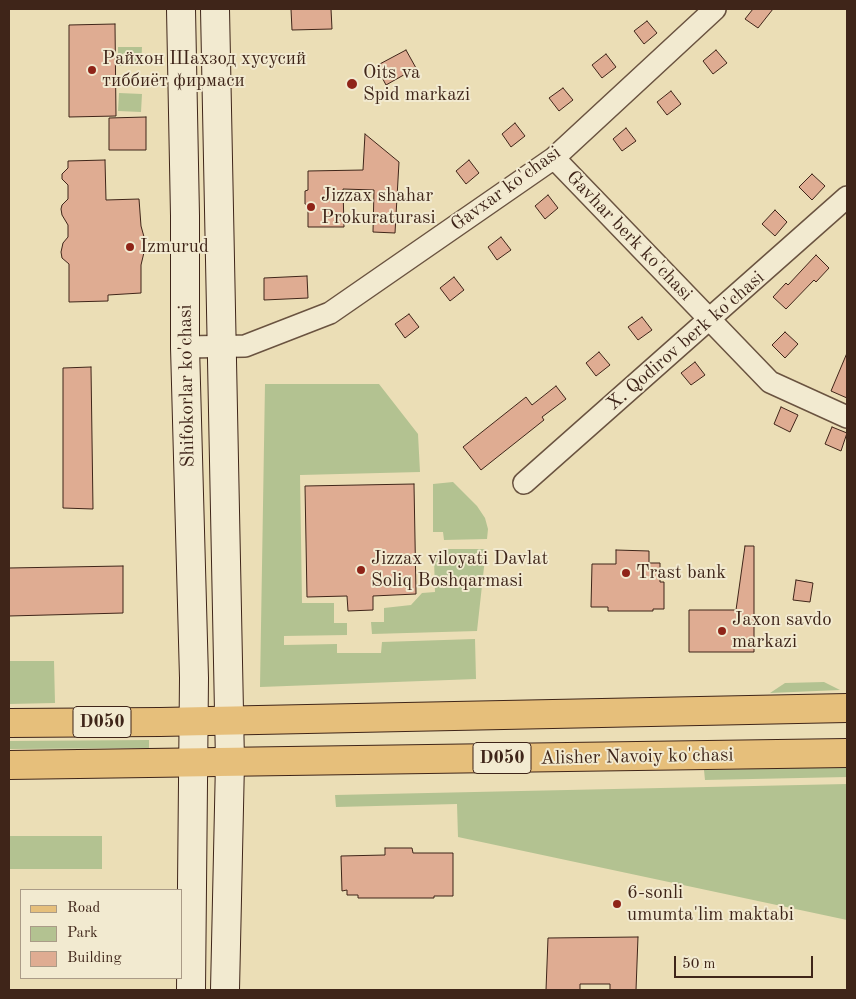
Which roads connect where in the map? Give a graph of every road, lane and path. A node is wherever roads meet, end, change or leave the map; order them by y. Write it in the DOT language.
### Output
graph roads {
  1 [pos="181,9"];
  2 [pos="215,9"];
  3 [pos="715,9"];
  4 [pos="554,158"];
  5 [pos="847,197"];
  6 [pos="710,320"];
  7 [pos="221,346"];
  8 [pos="185,347"];
  9 [pos="847,417"];
  10 [pos="524,483"];
  11 [pos="847,708"];
  12 [pos="229,720"];
  13 [pos="194,721"];
  14 [pos="9,723"];
  15 [pos="847,753"];
  16 [pos="194,762"];
  17 [pos="230,762"];
  18 [pos="9,765"];
  19 [pos="191,990"];
  20 [pos="225,990"];
  1 -- 8 [label="main road, Shifokorlar ko'chasi"];
  2 -- 7 [label="main road, Shifokorlar ko'chasi"];
  3 -- 4 [label="street, Gavxar ko'chasi"];
  4 -- 6 [label="street, Gavhar berk ko'chasi"];
  4 -- 7 [label="street, Gavxar ko'chasi"];
  5 -- 6 [label="street, X. Qodirov berk ko'chasi"];
  6 -- 9 [label="street, Gavhar berk ko'chasi"];
  6 -- 10 [label="street, X. Qodirov berk ko'chasi"];
  7 -- 8 [label="street, Gavxar ko'chasi"];
  7 -- 12 [label="main road, Shifokorlar ko'chasi"];
  8 -- 13 [label="main road, Shifokorlar ko'chasi"];
  11 -- 12 [label="main road, D050"];
  12 -- 13 [label="main road, D050"];
  12 -- 17 [label="main road, Shifokorlar ko'chasi"];
  13 -- 14 [label="main road, D050"];
  13 -- 16 [label="main road, Shifokorlar ko'chasi"];
  15 -- 17 [label="main road, Alisher Navoiy ko'chasi / D050"];
  16 -- 17 [label="main road, Alisher Navoiy ko'chasi / D050"];
  16 -- 18 [label="main road, Alisher Navoiy ko'chasi / D050"];
  16 -- 19 [label="main road, Shifokorlar ko'chasi"];
  17 -- 20 [label="main road, Shifokorlar ko'chasi"];
}
